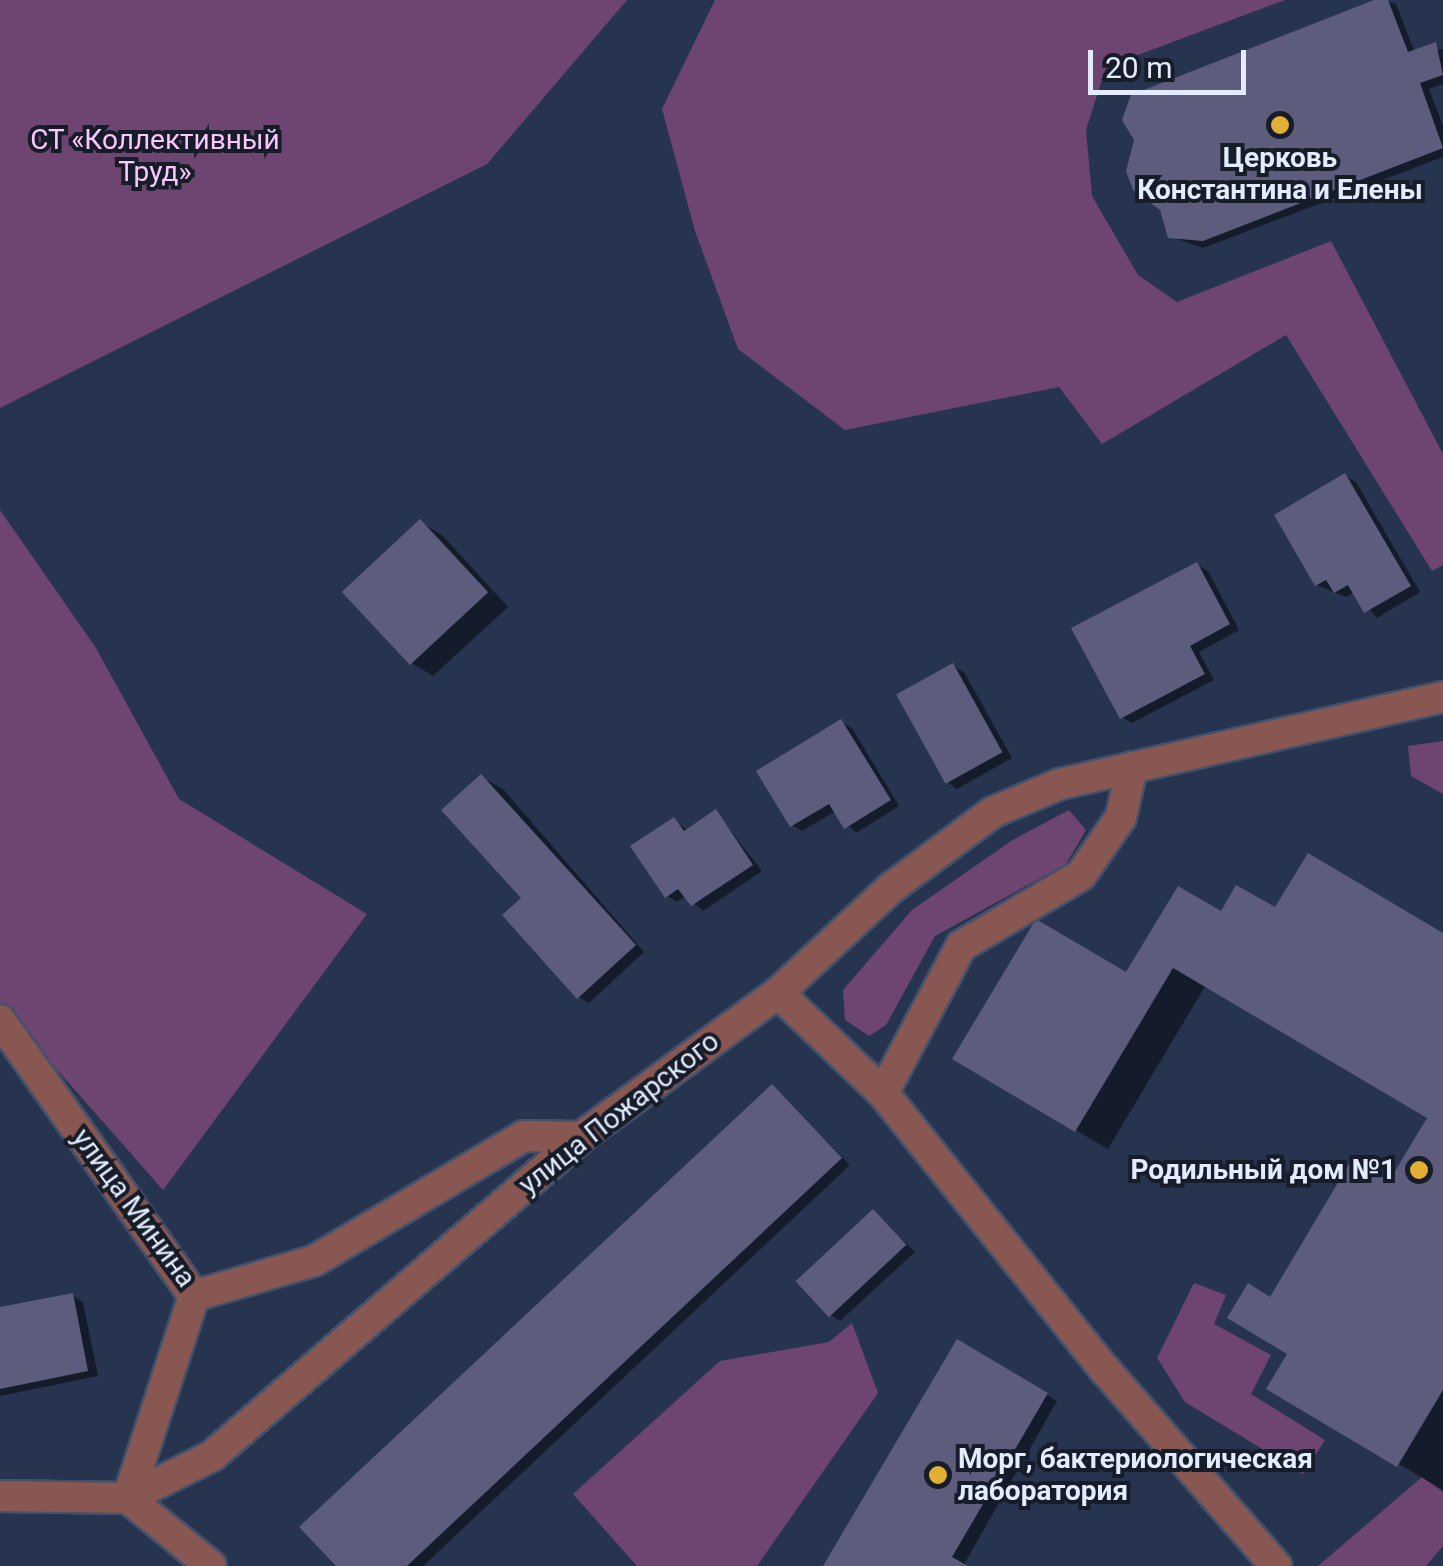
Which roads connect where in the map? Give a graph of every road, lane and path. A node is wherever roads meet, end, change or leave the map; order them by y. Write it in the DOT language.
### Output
graph roads {
  1 [pos="1443,697"];
  2 [pos="1132,767"];
  3 [pos="778,992"];
  4 [pos="0,1020"];
  5 [pos="884,1093"];
  6 [pos="581,1137"];
  7 [pos="194,1296"];
  8 [pos="0,1496"];
  9 [pos="128,1498"];
  10 [pos="211,1566"];
  11 [pos="1276,1566"];
  1 -- 2 [label="street, улица Пожарского"];
  2 -- 3 [label="street, улица Пожарского"];
  2 -- 5 [label="street"];
  3 -- 5 [label="street"];
  3 -- 6 [label="street, улица Пожарского"];
  4 -- 7 [label="street, улица Минина"];
  5 -- 11 [label="street"];
  6 -- 7 [label="street, улица Минина"];
  6 -- 9 [label="street, улица Пожарского"];
  7 -- 9 [label="street"];
  8 -- 9 [label="street"];
  9 -- 10 [label="street"];
}
